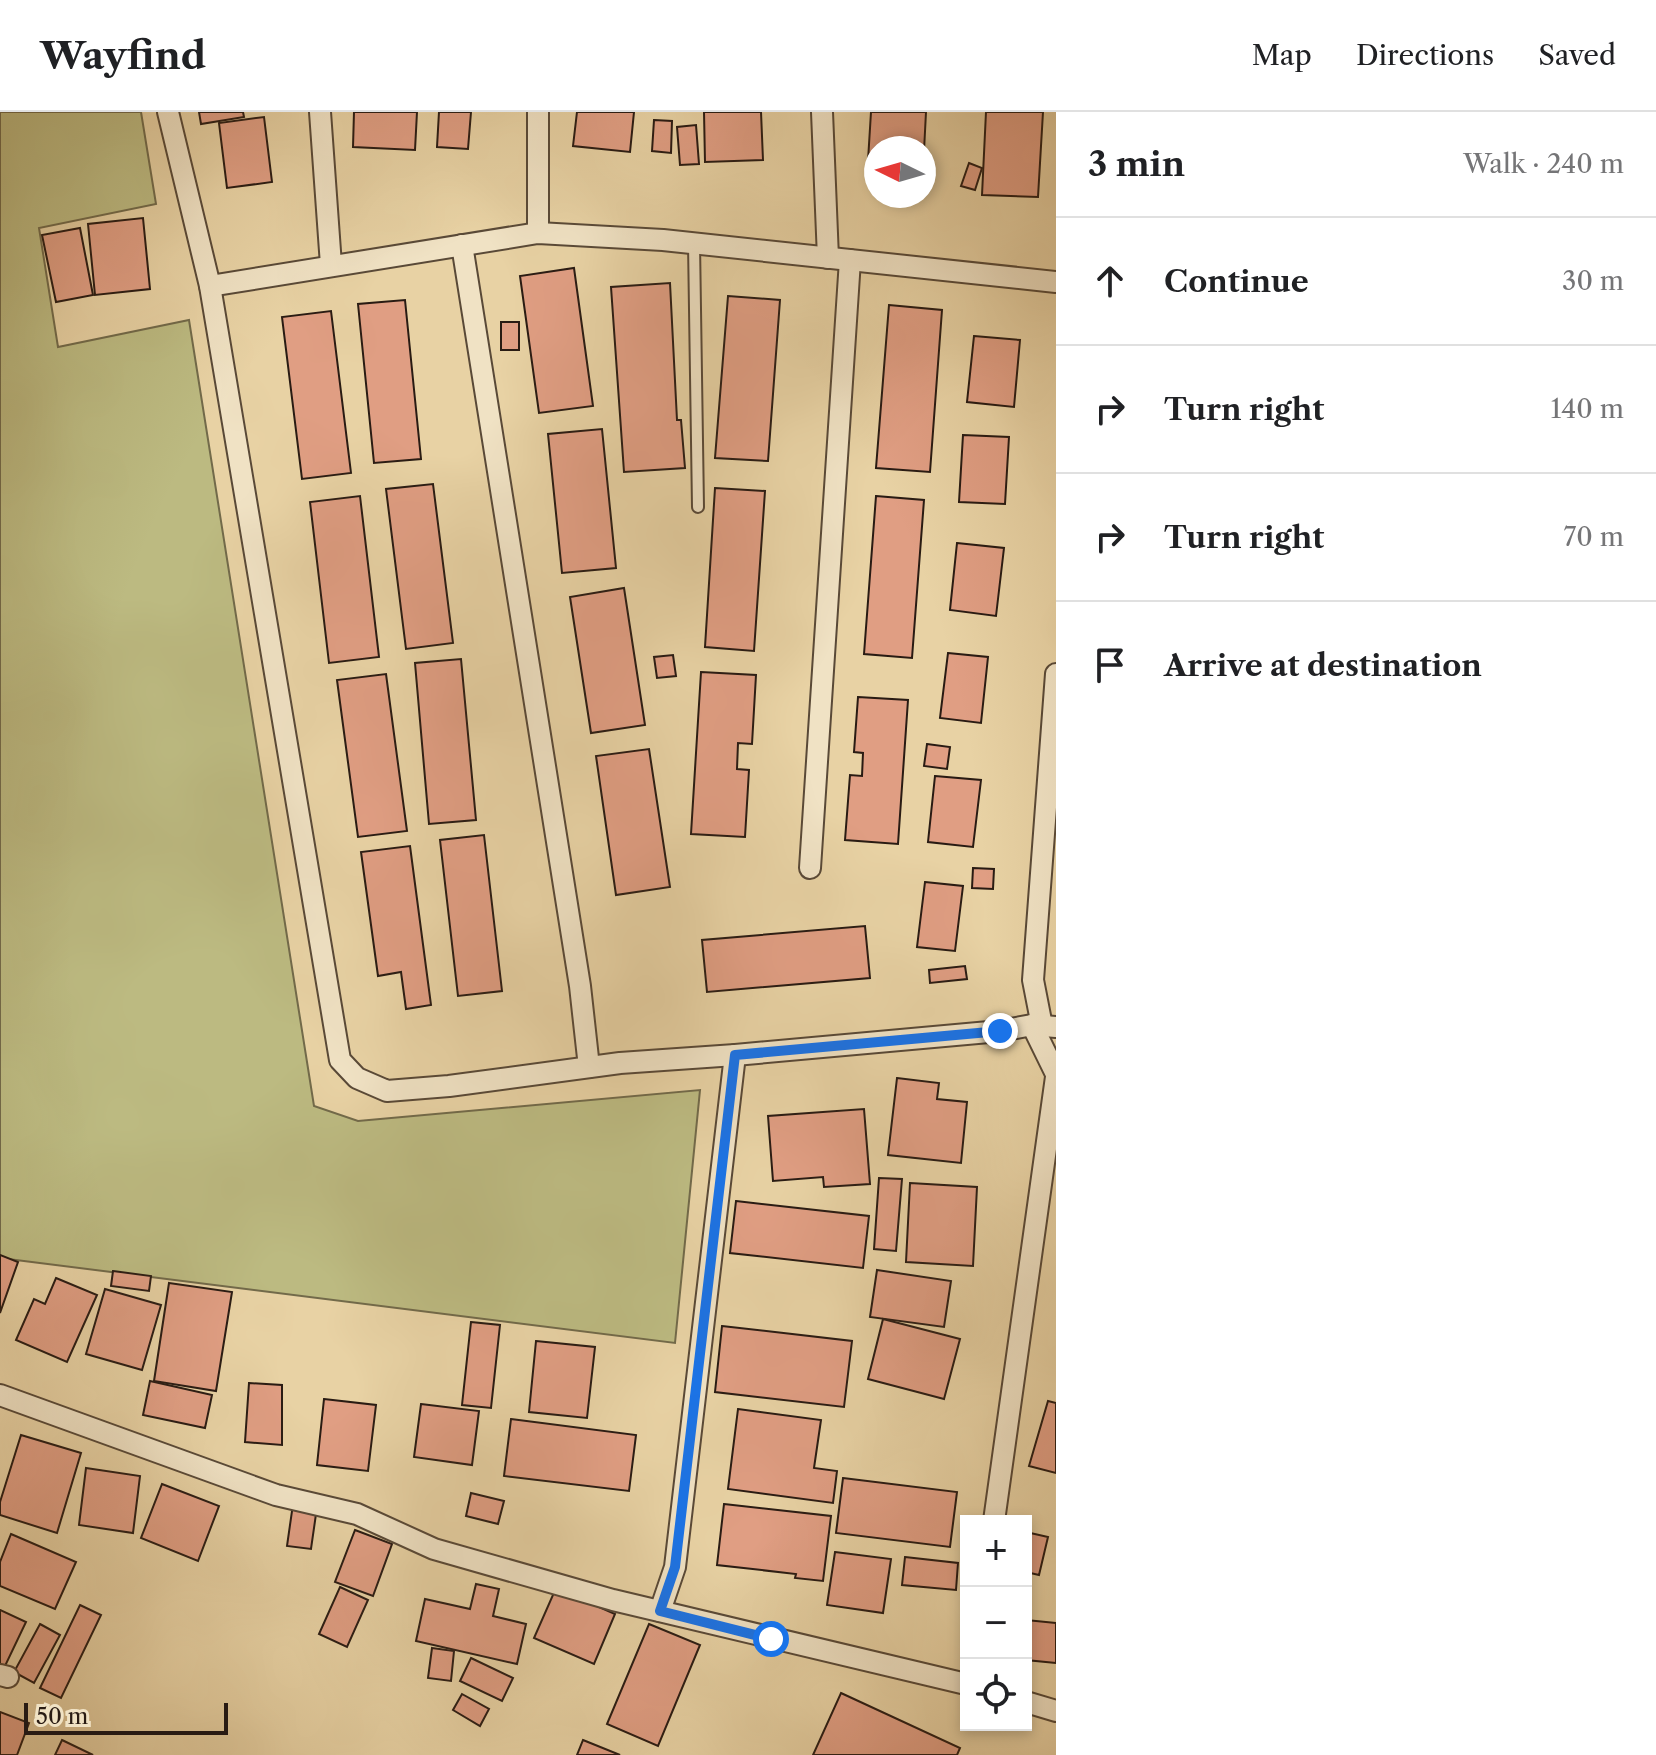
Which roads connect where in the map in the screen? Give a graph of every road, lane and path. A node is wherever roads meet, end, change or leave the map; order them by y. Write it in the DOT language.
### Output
graph roads {
  1 [pos="168,112"];
  2 [pos="320,112"];
  3 [pos="538,112"];
  4 [pos="822,112"];
  5 [pos="538,233"];
  6 [pos="694,243"];
  7 [pos="462,245"];
  8 [pos="828,258"];
  9 [pos="850,260"];
  10 [pos="331,265"];
  11 [pos="1056,282"];
  12 [pos="210,286"];
  13 [pos="698,507"];
  14 [pos="1056,674"];
  15 [pos="810,868"];
  16 [pos="1043,1026"];
  17 [pos="735,1055"];
  18 [pos="589,1067"];
  19 [pos="1056,1076"];
  20 [pos="0,1395"];
  21 [pos="995,1515"];
  22 [pos="660,1611"];
  23 [pos="960,1683"];
  24 [pos="1032,1704"];
  25 [pos="1056,1711"];
  1 -- 12 [label="street"];
  2 -- 10 [label="street"];
  3 -- 5 [label="street"];
  4 -- 8 [label="street"];
  5 -- 6 [label="street"];
  5 -- 7 [label="street"];
  6 -- 8 [label="street"];
  6 -- 13 [label="lane"];
  7 -- 10 [label="street"];
  7 -- 18 [label="street"];
  8 -- 9 [label="street"];
  9 -- 11 [label="street"];
  9 -- 15 [label="street"];
  10 -- 12 [label="street"];
  12 -- 18 [label="street"];
  14 -- 16 [label="street"];
  16 -- 17 [label="street"];
  16 -- 19 [label="street"];
  17 -- 18 [label="street"];
  17 -- 22 [label="street"];
  19 -- 21 [label="street"];
  20 -- 22 [label="street"];
  22 -- 23 [label="street"];
  24 -- 25 [label="street"];
}
